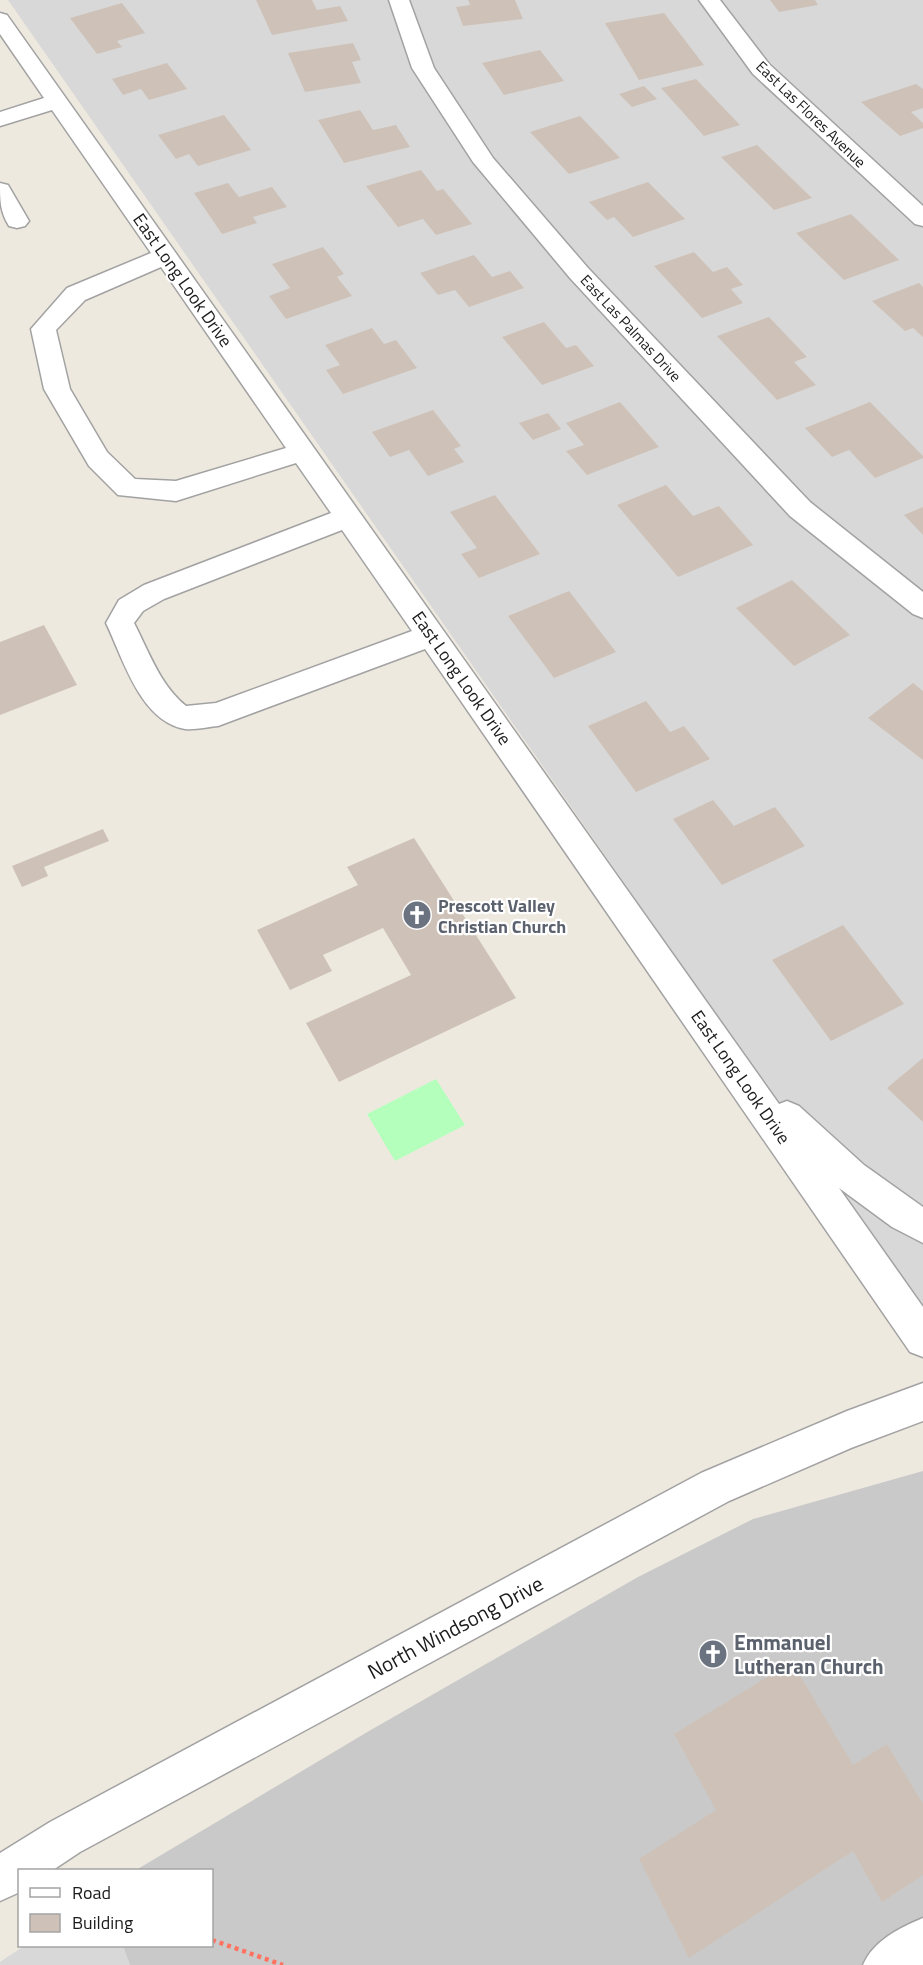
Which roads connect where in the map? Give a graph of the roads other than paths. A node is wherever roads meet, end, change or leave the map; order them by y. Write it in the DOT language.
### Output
graph roads {
  1 [pos="399,0"];
  2 [pos="709,0"];
  3 [pos="0,19"];
  4 [pos="58,101"];
  5 [pos="0,118"];
  6 [pos="0,190"];
  7 [pos="923,219"];
  8 [pos="17,221"];
  9 [pos="166,256"];
  10 [pos="303,452"];
  11 [pos="349,517"];
  12 [pos="923,607"];
  13 [pos="432,635"];
  14 [pos="725,1054"];
  15 [pos="923,1226"];
  16 [pos="923,1339"];
  17 [pos="923,1402"];
  18 [pos="0,1879"];
  19 [pos="923,1940"];
  20 [pos="886,1965"];
  1 -- 12 [label="street, East Las Palmas Drive"];
  2 -- 7 [label="street, East Las Flores Avenue"];
  3 -- 4 [label="street, East Long Look Drive"];
  4 -- 5 [label="street"];
  4 -- 9 [label="street, East Long Look Drive"];
  6 -- 8 [label="street"];
  9 -- 10 [label="street, East Long Look Drive"];
  9 -- 10 [label="street"];
  10 -- 11 [label="street, East Long Look Drive"];
  11 -- 13 [label="street, East Long Look Drive"];
  11 -- 13 [label="street"];
  13 -- 14 [label="street, East Long Look Drive"];
  14 -- 15 [label="street"];
  14 -- 16 [label="street, East Long Look Drive"];
  17 -- 18 [label="street, North Windsong Drive"];
  19 -- 20 [label="street"];
}
